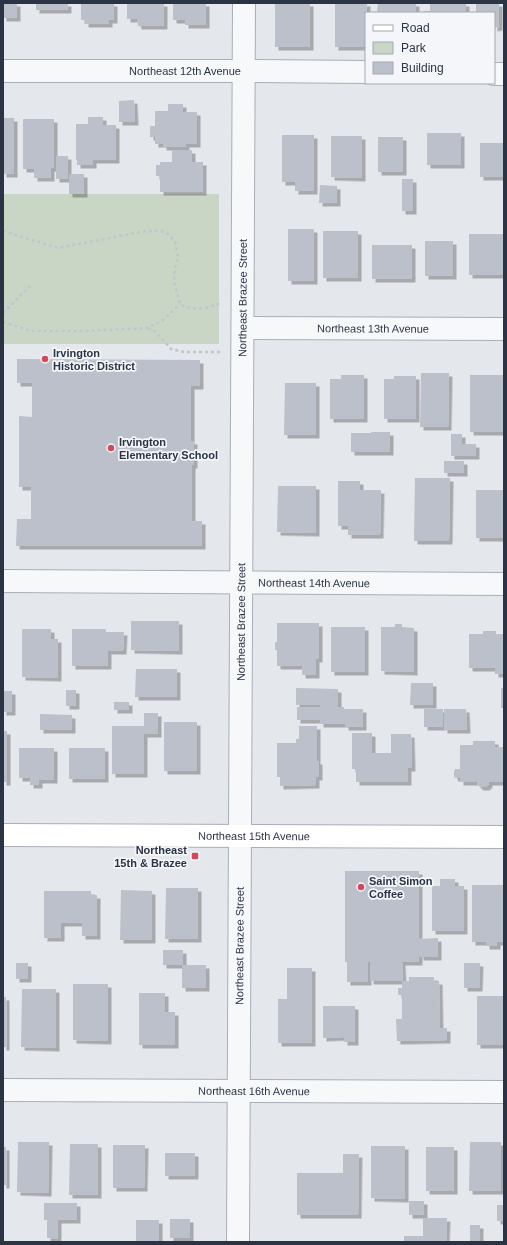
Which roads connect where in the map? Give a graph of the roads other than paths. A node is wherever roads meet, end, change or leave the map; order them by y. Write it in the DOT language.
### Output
graph roads {
  1 [pos="244,3"];
  2 [pos="3,71"];
  3 [pos="244,71"];
  4 [pos="365,72"];
  5 [pos="242,328"];
  6 [pos="504,329"];
  7 [pos="3,581"];
  8 [pos="241,583"];
  9 [pos="504,584"];
  10 [pos="3,835"];
  11 [pos="240,836"];
  12 [pos="504,837"];
  13 [pos="3,1090"];
  14 [pos="239,1090"];
  15 [pos="504,1092"];
  16 [pos="238,1242"];
  1 -- 3 [label="street, Northeast Brazee Street"];
  2 -- 3 [label="street, Northeast 12th Avenue"];
  3 -- 4 [label="street, Northeast 12th Avenue"];
  3 -- 5 [label="street, Northeast Brazee Street"];
  5 -- 6 [label="street, Northeast 13th Avenue"];
  5 -- 8 [label="street, Northeast Brazee Street"];
  7 -- 8 [label="street, Northeast 14th Avenue"];
  8 -- 9 [label="street, Northeast 14th Avenue"];
  8 -- 11 [label="street, Northeast Brazee Street"];
  10 -- 11 [label="street, Northeast 15th Avenue"];
  11 -- 12 [label="street, Northeast 15th Avenue"];
  11 -- 14 [label="street, Northeast Brazee Street"];
  13 -- 14 [label="street, Northeast 16th Avenue"];
  14 -- 15 [label="street, Northeast 16th Avenue"];
  14 -- 16 [label="street, Northeast Brazee Street"];
}
